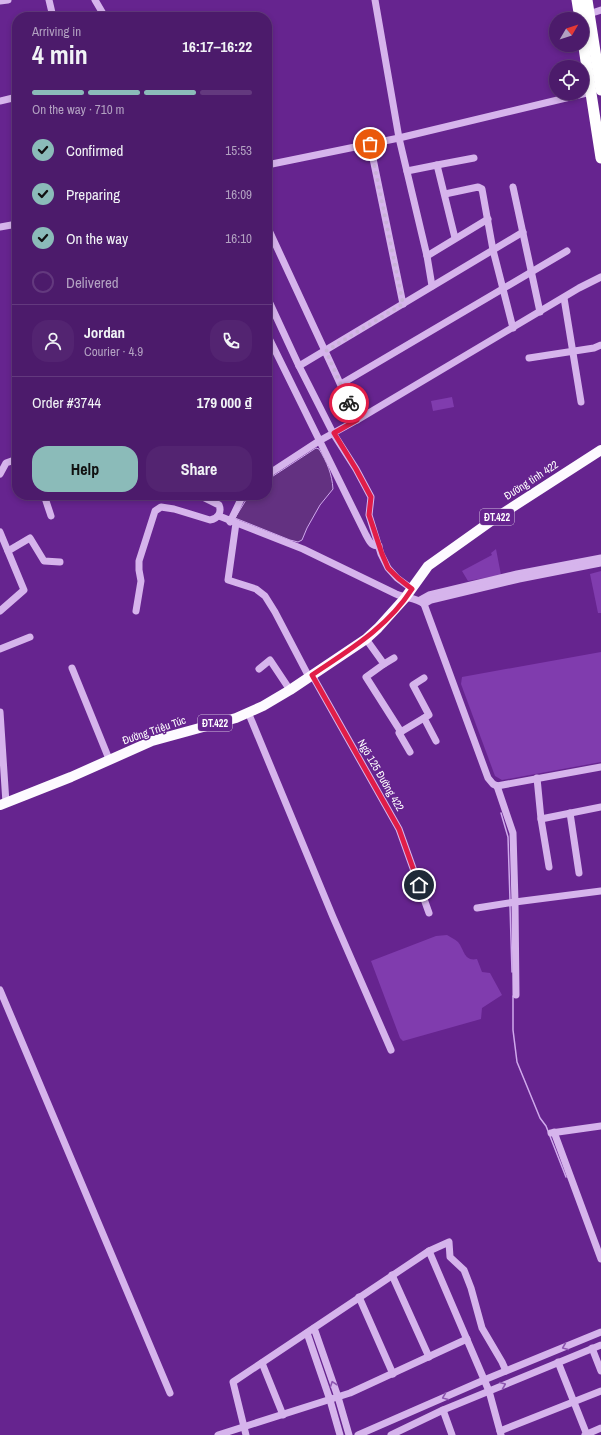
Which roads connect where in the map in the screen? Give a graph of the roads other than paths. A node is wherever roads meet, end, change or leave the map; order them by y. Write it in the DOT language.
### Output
graph roads {
  1 [pos="8,0"];
  2 [pos="49,0"];
  3 [pos="90,0"];
  4 [pos="94,0"];
  5 [pos="376,0"];
  6 [pos="577,0"];
  7 [pos="587,0"];
  8 [pos="0,2"];
  9 [pos="601,10"];
  10 [pos="52,12"];
  11 [pos="97,12"];
  12 [pos="102,12"];
  13 [pos="582,12"];
  14 [pos="585,12"];
  15 [pos="589,14"];
  16 [pos="589,47"];
  17 [pos="586,52"];
  18 [pos="596,91"];
  19 [pos="12,98"];
  20 [pos="0,101"];
  21 [pos="399,138"];
  22 [pos="370,144"];
  23 [pos="474,158"];
  24 [pos="601,158"];
  25 [pos="272,164"];
  26 [pos="437,165"];
  27 [pos="407,171"];
  28 [pos="513,187"];
  29 [pos="445,194"];
  30 [pos="488,219"];
  31 [pos="12,225"];
  32 [pos="0,228"];
  33 [pos="523,232"];
  34 [pos="272,237"];
  35 [pos="455,238"];
  36 [pos="493,250"];
  37 [pos="567,252"];
  38 [pos="427,256"];
  39 [pos="532,272"];
  40 [pos="601,277"];
  41 [pos="432,286"];
  42 [pos="503,289"];
  43 [pos="564,298"];
  44 [pos="403,304"];
  45 [pos="272,308"];
  46 [pos="540,312"];
  47 [pos="513,328"];
  48 [pos="272,344"];
  49 [pos="601,345"];
  50 [pos="326,351"];
  51 [pos="574,351"];
  52 [pos="529,358"];
  53 [pos="299,366"];
  54 [pos="341,384"];
  55 [pos="581,402"];
  56 [pos="357,420"];
  57 [pos="334,433"];
  58 [pos="319,441"];
  59 [pos="601,450"];
  60 [pos="12,461"];
  61 [pos="2,466"];
  62 [pos="272,472"];
  63 [pos="0,474"];
  64 [pos="46,500"];
  65 [pos="209,500"];
  66 [pos="241,500"];
  67 [pos="369,515"];
  68 [pos="51,516"];
  69 [pos="218,516"];
  70 [pos="359,520"];
  71 [pos="233,522"];
  72 [pos="0,532"];
  73 [pos="379,546"];
  74 [pos="8,551"];
  75 [pos="601,558"];
  76 [pos="60,562"];
  77 [pos="601,563"];
  78 [pos="412,589"];
  79 [pos="405,598"];
  80 [pos="422,602"];
  81 [pos="0,611"];
  82 [pos="136,611"];
  83 [pos="30,637"];
  84 [pos="366,639"];
  85 [pos="0,649"];
  86 [pos="394,658"];
  87 [pos="384,664"];
  88 [pos="72,668"];
  89 [pos="258,669"];
  90 [pos="310,676"];
  91 [pos="424,678"];
  92 [pos="290,690"];
  93 [pos="0,712"];
  94 [pos="248,712"];
  95 [pos="424,718"];
  96 [pos="1,728"];
  97 [pos="401,732"];
  98 [pos="436,742"];
  99 [pos="410,752"];
  100 [pos="109,759"];
  101 [pos="601,767"];
  102 [pos="537,778"];
  103 [pos="497,786"];
  104 [pos="3,804"];
  105 [pos="601,807"];
  106 [pos="570,813"];
  107 [pos="541,819"];
  108 [pos="549,866"];
  109 [pos="579,873"];
  110 [pos="601,891"];
  111 [pos="515,902"];
  112 [pos="477,908"];
  113 [pos="429,913"];
  114 [pos="0,990"];
  115 [pos="516,995"];
  116 [pos="391,1050"];
  117 [pos="601,1126"];
  118 [pos="429,1251"];
  119 [pos="601,1259"];
  120 [pos="392,1275"];
  121 [pos="360,1297"];
  122 [pos="314,1328"];
  123 [pos="601,1332"];
  124 [pos="307,1333"];
  125 [pos="467,1339"];
  126 [pos="601,1345"];
  127 [pos="592,1348"];
  128 [pos="429,1357"];
  129 [pos="558,1362"];
  130 [pos="262,1363"];
  131 [pos="601,1371"];
  132 [pos="506,1372"];
  133 [pos="393,1374"];
  134 [pos="484,1380"];
  135 [pos="489,1391"];
  136 [pos="601,1391"];
  137 [pos="170,1393"];
  138 [pos="338,1397"];
  139 [pos="330,1400"];
  140 [pos="574,1401"];
  141 [pos="443,1410"];
  142 [pos="283,1415"];
  143 [pos="244,1427"];
  144 [pos="601,1428"];
  145 [pos="501,1433"];
  146 [pos="218,1435"];
  147 [pos="246,1435"];
  148 [pos="340,1435"];
  149 [pos="349,1435"];
  150 [pos="358,1435"];
  151 [pos="391,1435"];
  152 [pos="452,1435"];
  153 [pos="586,1435"];
  1 -- 8 [label="street"];
  2 -- 10 [label="street"];
  3 -- 11 [label="street"];
  4 -- 12 [label="street"];
  5 -- 21 [label="street"];
  6 -- 13 [label="highway"];
  7 -- 14 [label="highway"];
  9 -- 15 [label="street"];
  16 -- 18 [label="highway"];
  17 -- 18 [label="highway"];
  18 -- 21 [label="street"];
  18 -- 24 [label="highway"];
  19 -- 20 [label="street"];
  21 -- 22 [label="street"];
  21 -- 27 [label="street"];
  22 -- 25 [label="street"];
  22 -- 44 [label="street"];
  23 -- 26 [label="street"];
  26 -- 27 [label="street"];
  26 -- 29 [label="street"];
  27 -- 38 [label="street"];
  28 -- 33 [label="street"];
  29 -- 30 [label="street"];
  29 -- 35 [label="street"];
  30 -- 35 [label="street"];
  30 -- 36 [label="street"];
  31 -- 32 [label="street"];
  33 -- 36 [label="street"];
  33 -- 39 [label="street"];
  34 -- 50 [label="street"];
  35 -- 38 [label="street"];
  36 -- 41 [label="street"];
  36 -- 42 [label="street"];
  37 -- 39 [label="street"];
  38 -- 41 [label="street"];
  39 -- 42 [label="street"];
  39 -- 46 [label="street"];
  40 -- 43 [label="street"];
  41 -- 44 [label="street"];
  42 -- 47 [label="street"];
  42 -- 54 [label="street"];
  43 -- 46 [label="street"];
  43 -- 51 [label="street"];
  44 -- 50 [label="street"];
  45 -- 53 [label="street"];
  46 -- 47 [label="street"];
  47 -- 56 [label="street"];
  48 -- 58 [label="street"];
  49 -- 51 [label="street"];
  50 -- 53 [label="street"];
  50 -- 54 [label="street"];
  51 -- 52 [label="street"];
  51 -- 55 [label="street"];
  53 -- 57 [label="street"];
  54 -- 56 [label="street"];
  56 -- 57 [label="street"];
  57 -- 58 [label="street"];
  57 -- 67 [label="street"];
  58 -- 62 [label="street"];
  58 -- 70 [label="street"];
  59 -- 78 [label="main road, Đường tỉnh 422 / ĐT.422"];
  60 -- 61 [label="street"];
  61 -- 63 [label="street"];
  64 -- 68 [label="street"];
  65 -- 69 [label="street"];
  66 -- 71 [label="street"];
  67 -- 70 [label="street"];
  67 -- 73 [label="street"];
  69 -- 71 [label="street"];
  69 -- 82 [label="street"];
  70 -- 73 [label="street"];
  71 -- 79 [label="street"];
  71 -- 90 [label="street, Ngõ 125 Đường 422"];
  72 -- 74 [label="street"];
  73 -- 78 [label="street"];
  74 -- 76 [label="street"];
  74 -- 81 [label="street"];
  75 -- 80 [label="street"];
  77 -- 80 [label="street"];
  78 -- 79 [label="main road, Đường tỉnh 422 / ĐT.422"];
  79 -- 80 [label="street"];
  79 -- 84 [label="main road, Đường Triệu Túc / ĐT.422"];
  80 -- 103 [label="street"];
  83 -- 85 [label="street"];
  84 -- 87 [label="street"];
  84 -- 90 [label="main road, Đường Triệu Túc / ĐT.422"];
  86 -- 87 [label="street"];
  87 -- 97 [label="street"];
  88 -- 100 [label="street"];
  89 -- 92 [label="street"];
  90 -- 92 [label="main road, Đường Triệu Túc / ĐT.422"];
  90 -- 113 [label="street, Ngõ 125 Đường 422"];
  91 -- 95 [label="street"];
  92 -- 94 [label="main road, Đường Triệu Túc / ĐT.422"];
  93 -- 96 [label="street"];
  94 -- 100 [label="main road, Đường Triệu Túc / ĐT.422"];
  94 -- 116 [label="street"];
  95 -- 97 [label="street"];
  95 -- 98 [label="street"];
  96 -- 104 [label="street"];
  97 -- 99 [label="street"];
  100 -- 104 [label="main road, Đường Triệu Túc / ĐT.422"];
  101 -- 102 [label="street"];
  102 -- 103 [label="street"];
  102 -- 107 [label="street"];
  103 -- 111 [label="street"];
  105 -- 106 [label="street"];
  106 -- 107 [label="street"];
  106 -- 109 [label="street"];
  107 -- 108 [label="street"];
  110 -- 111 [label="street"];
  111 -- 112 [label="street"];
  111 -- 115 [label="street"];
  114 -- 137 [label="street"];
  117 -- 119 [label="street"];
  118 -- 120 [label="street"];
  118 -- 125 [label="street"];
  118 -- 132 [label="street"];
  120 -- 121 [label="street"];
  120 -- 128 [label="street"];
  121 -- 122 [label="street"];
  121 -- 133 [label="street"];
  122 -- 124 [label="street"];
  138 -- 122 [label="street, one-way"];
  123 -- 132 [label="street, one-way"];
  124 -- 130 [label="street"];
  124 -- 139 [label="street"];
  125 -- 128 [label="street"];
  125 -- 134 [label="street"];
  126 -- 127 [label="street"];
  127 -- 129 [label="street"];
  127 -- 131 [label="street"];
  128 -- 133 [label="street"];
  135 -- 129 [label="street, one-way"];
  129 -- 140 [label="street"];
  130 -- 142 [label="street"];
  130 -- 143 [label="street"];
  132 -- 134 [label="street"];
  133 -- 138 [label="street"];
  134 -- 135 [label="street"];
  134 -- 150 [label="street, one-way"];
  135 -- 141 [label="street"];
  135 -- 145 [label="street"];
  136 -- 140 [label="street"];
  138 -- 139 [label="street"];
  138 -- 149 [label="street"];
  139 -- 142 [label="street"];
  139 -- 148 [label="street"];
  140 -- 145 [label="street"];
  140 -- 153 [label="street"];
  141 -- 151 [label="street"];
  141 -- 152 [label="street"];
  142 -- 143 [label="street"];
  143 -- 146 [label="street"];
  143 -- 147 [label="street"];
  144 -- 153 [label="street"];
}
